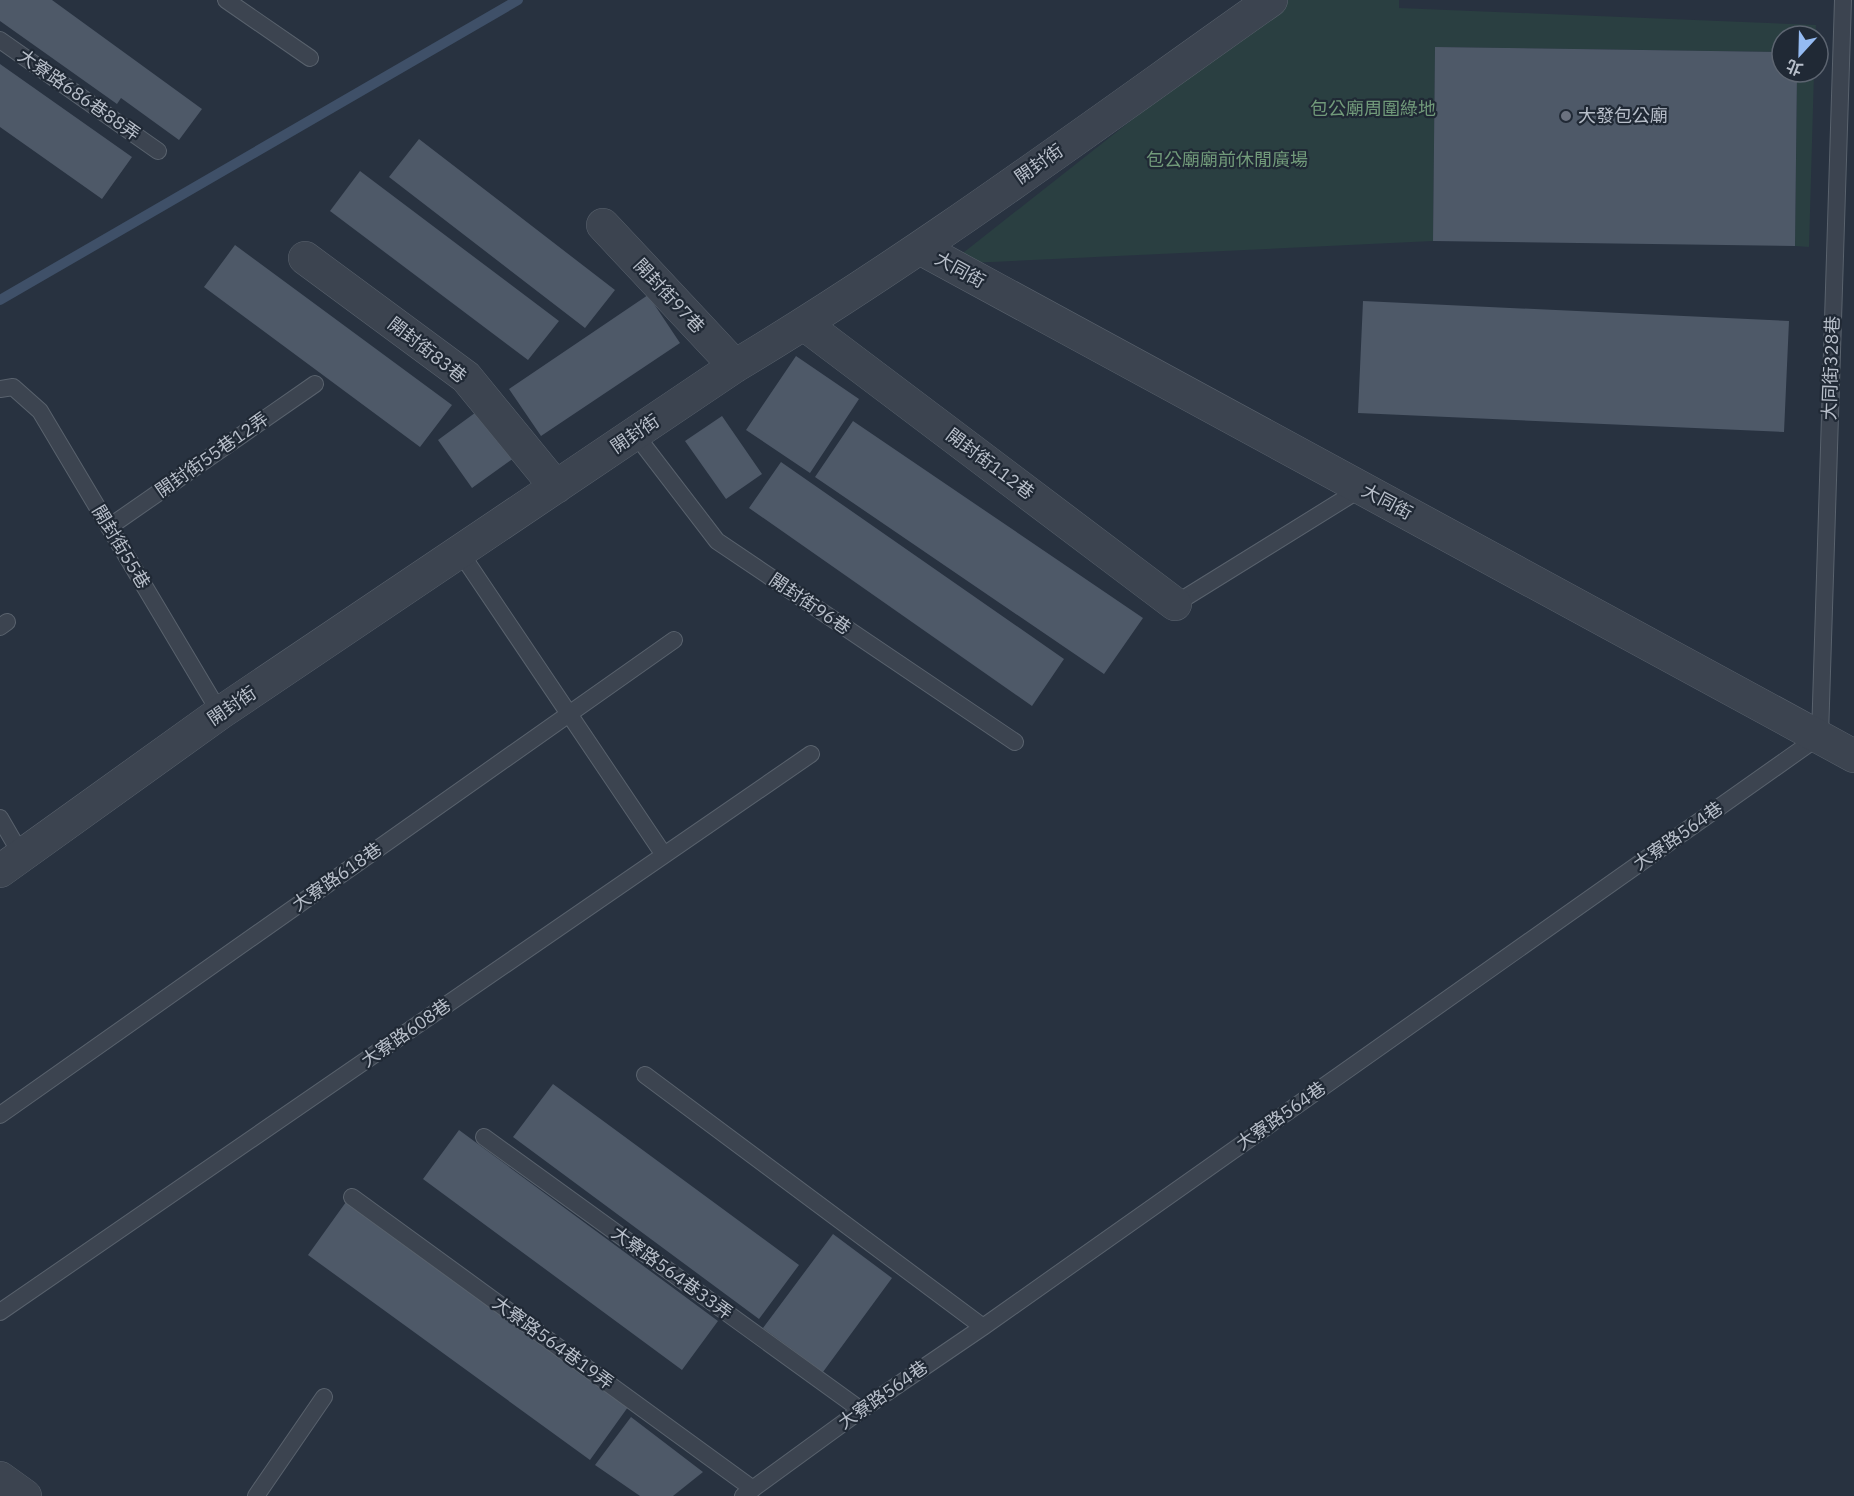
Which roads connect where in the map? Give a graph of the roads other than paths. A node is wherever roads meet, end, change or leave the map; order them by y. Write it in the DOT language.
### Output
graph roads {
  1 [pos="226,0"];
  2 [pos="1271,0"];
  3 [pos="1843,0"];
  4 [pos="0,40"];
  5 [pos="310,58"];
  6 [pos="158,151"];
  7 [pos="603,225"];
  8 [pos="920,248"];
  9 [pos="304,258"];
  10 [pos="804,324"];
  11 [pos="735,366"];
  12 [pos="315,384"];
  13 [pos="6,388"];
  14 [pos="635,434"];
  15 [pos="556,487"];
  16 [pos="1362,488"];
  17 [pos="109,527"];
  18 [pos="460,552"];
  19 [pos="1175,604"];
  20 [pos="674,640"];
  21 [pos="220,713"];
  22 [pos="568,715"];
  23 [pos="1820,736"];
  24 [pos="1015,742"];
  25 [pos="811,754"];
  26 [pos="1854,756"];
  27 [pos="0,818"];
  28 [pos="664,855"];
  29 [pos="11,863"];
  30 [pos="645,1075"];
  31 [pos="0,1115"];
  32 [pos="484,1137"];
  33 [pos="352,1197"];
  34 [pos="0,1312"];
  35 [pos="983,1327"];
  36 [pos="324,1397"];
  37 [pos="861,1410"];
  38 [pos="0,1478"];
  39 [pos="748,1492"];
  40 [pos="25,1496"];
  41 [pos="256,1496"];
  1 -- 5 [label="lane"];
  2 -- 8 [label="street, 開封街"];
  3 -- 23 [label="lane, 大同街328巷"];
  4 -- 6 [label="lane, 大寮路686巷88弄"];
  7 -- 11 [label="street, 開封街97巷"];
  8 -- 10 [label="street, 開封街"];
  8 -- 16 [label="street, 大同街"];
  9 -- 15 [label="street, 開封街83巷"];
  10 -- 11 [label="street, 開封街"];
  10 -- 19 [label="street, 開封街112巷"];
  11 -- 14 [label="street, 開封街"];
  12 -- 17 [label="lane, 開封街55巷12弄"];
  13 -- 17 [label="lane, 開封街55巷"];
  14 -- 15 [label="street, 開封街"];
  14 -- 24 [label="lane, 開封街96巷"];
  15 -- 18 [label="street, 開封街"];
  16 -- 19 [label="lane"];
  16 -- 23 [label="street, 大同街"];
  17 -- 21 [label="lane, 開封街55巷"];
  18 -- 21 [label="street, 開封街"];
  18 -- 22 [label="lane"];
  20 -- 22 [label="lane, 大寮路618巷"];
  21 -- 29 [label="street, 開封街"];
  22 -- 28 [label="lane"];
  22 -- 31 [label="lane, 大寮路618巷"];
  23 -- 26 [label="street, 大同街"];
  23 -- 35 [label="lane, 大寮路564巷"];
  25 -- 28 [label="lane, 大寮路608巷"];
  27 -- 29 [label="lane"];
  28 -- 34 [label="lane, 大寮路608巷"];
  30 -- 35 [label="lane"];
  32 -- 37 [label="lane, 大寮路564巷33弄"];
  33 -- 39 [label="lane, 大寮路564巷19弄"];
  35 -- 37 [label="lane, 大寮路564巷"];
  36 -- 41 [label="lane"];
  37 -- 39 [label="lane, 大寮路564巷"];
  38 -- 40 [label="street"];
}
